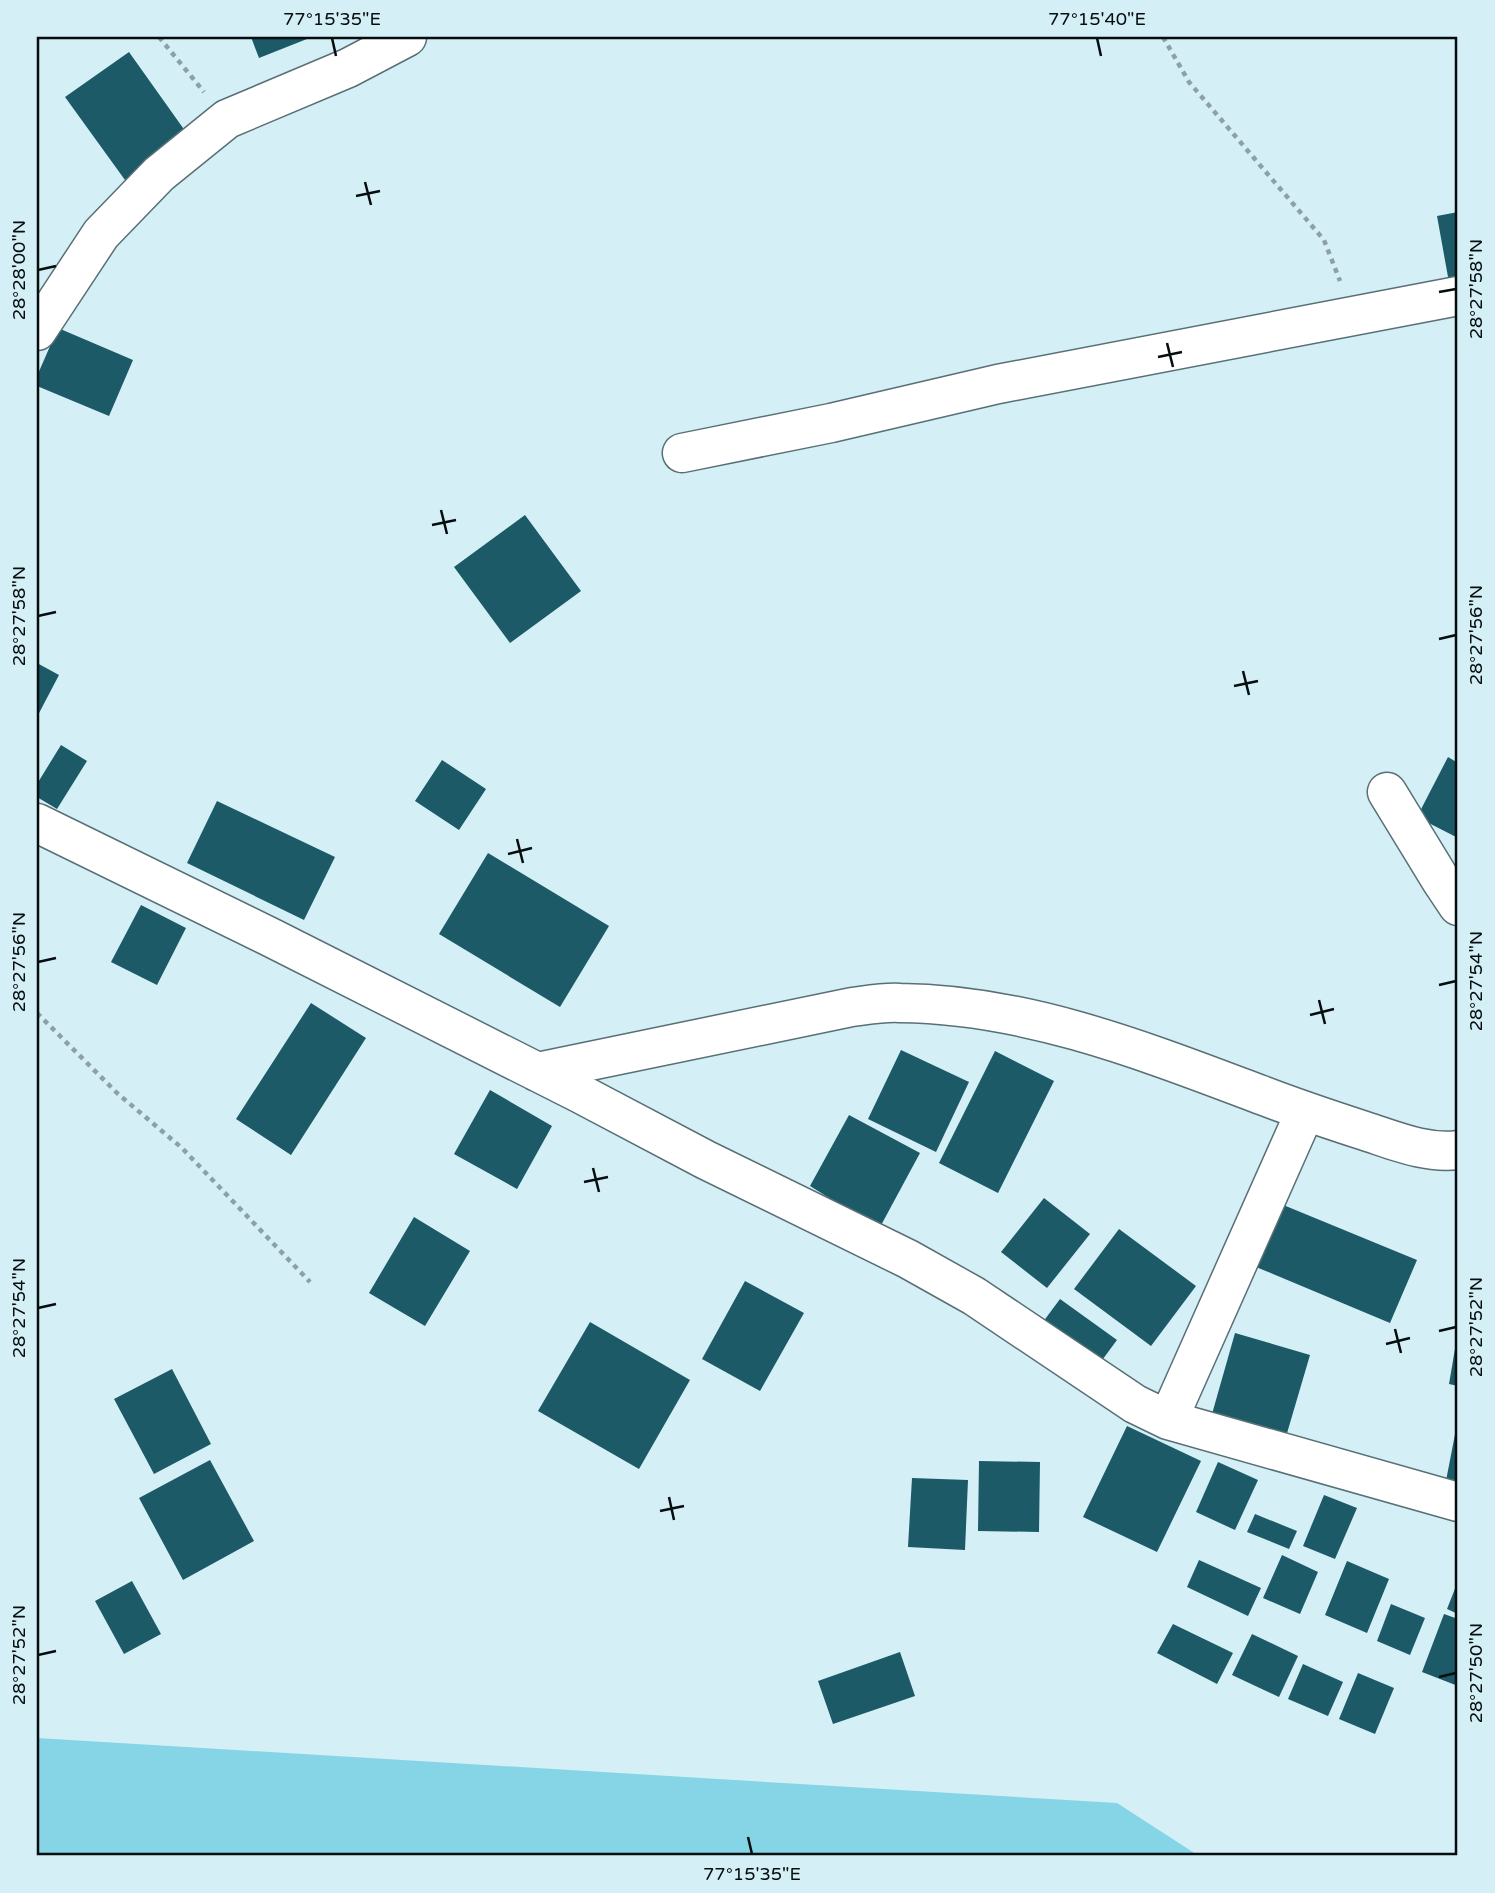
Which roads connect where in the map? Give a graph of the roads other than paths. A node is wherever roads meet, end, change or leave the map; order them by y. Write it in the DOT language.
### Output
graph roads {
  1 [pos="407,37"];
  2 [pos="1458,296"];
  3 [pos="37,331"];
  4 [pos="682,453"];
  5 [pos="1387,792"];
  6 [pos="37,823"];
  7 [pos="1458,906"];
  8 [pos="537,1072"];
  9 [pos="1305,1112"];
  10 [pos="1458,1150"];
  11 [pos="1168,1420"];
  12 [pos="1458,1502"];
  1 -- 3 [label="street"];
  2 -- 4 [label="street"];
  5 -- 7 [label="street"];
  6 -- 8 [label="street"];
  8 -- 9 [label="street"];
  8 -- 11 [label="street"];
  9 -- 10 [label="street"];
  9 -- 11 [label="street"];
  11 -- 12 [label="street"];
}
